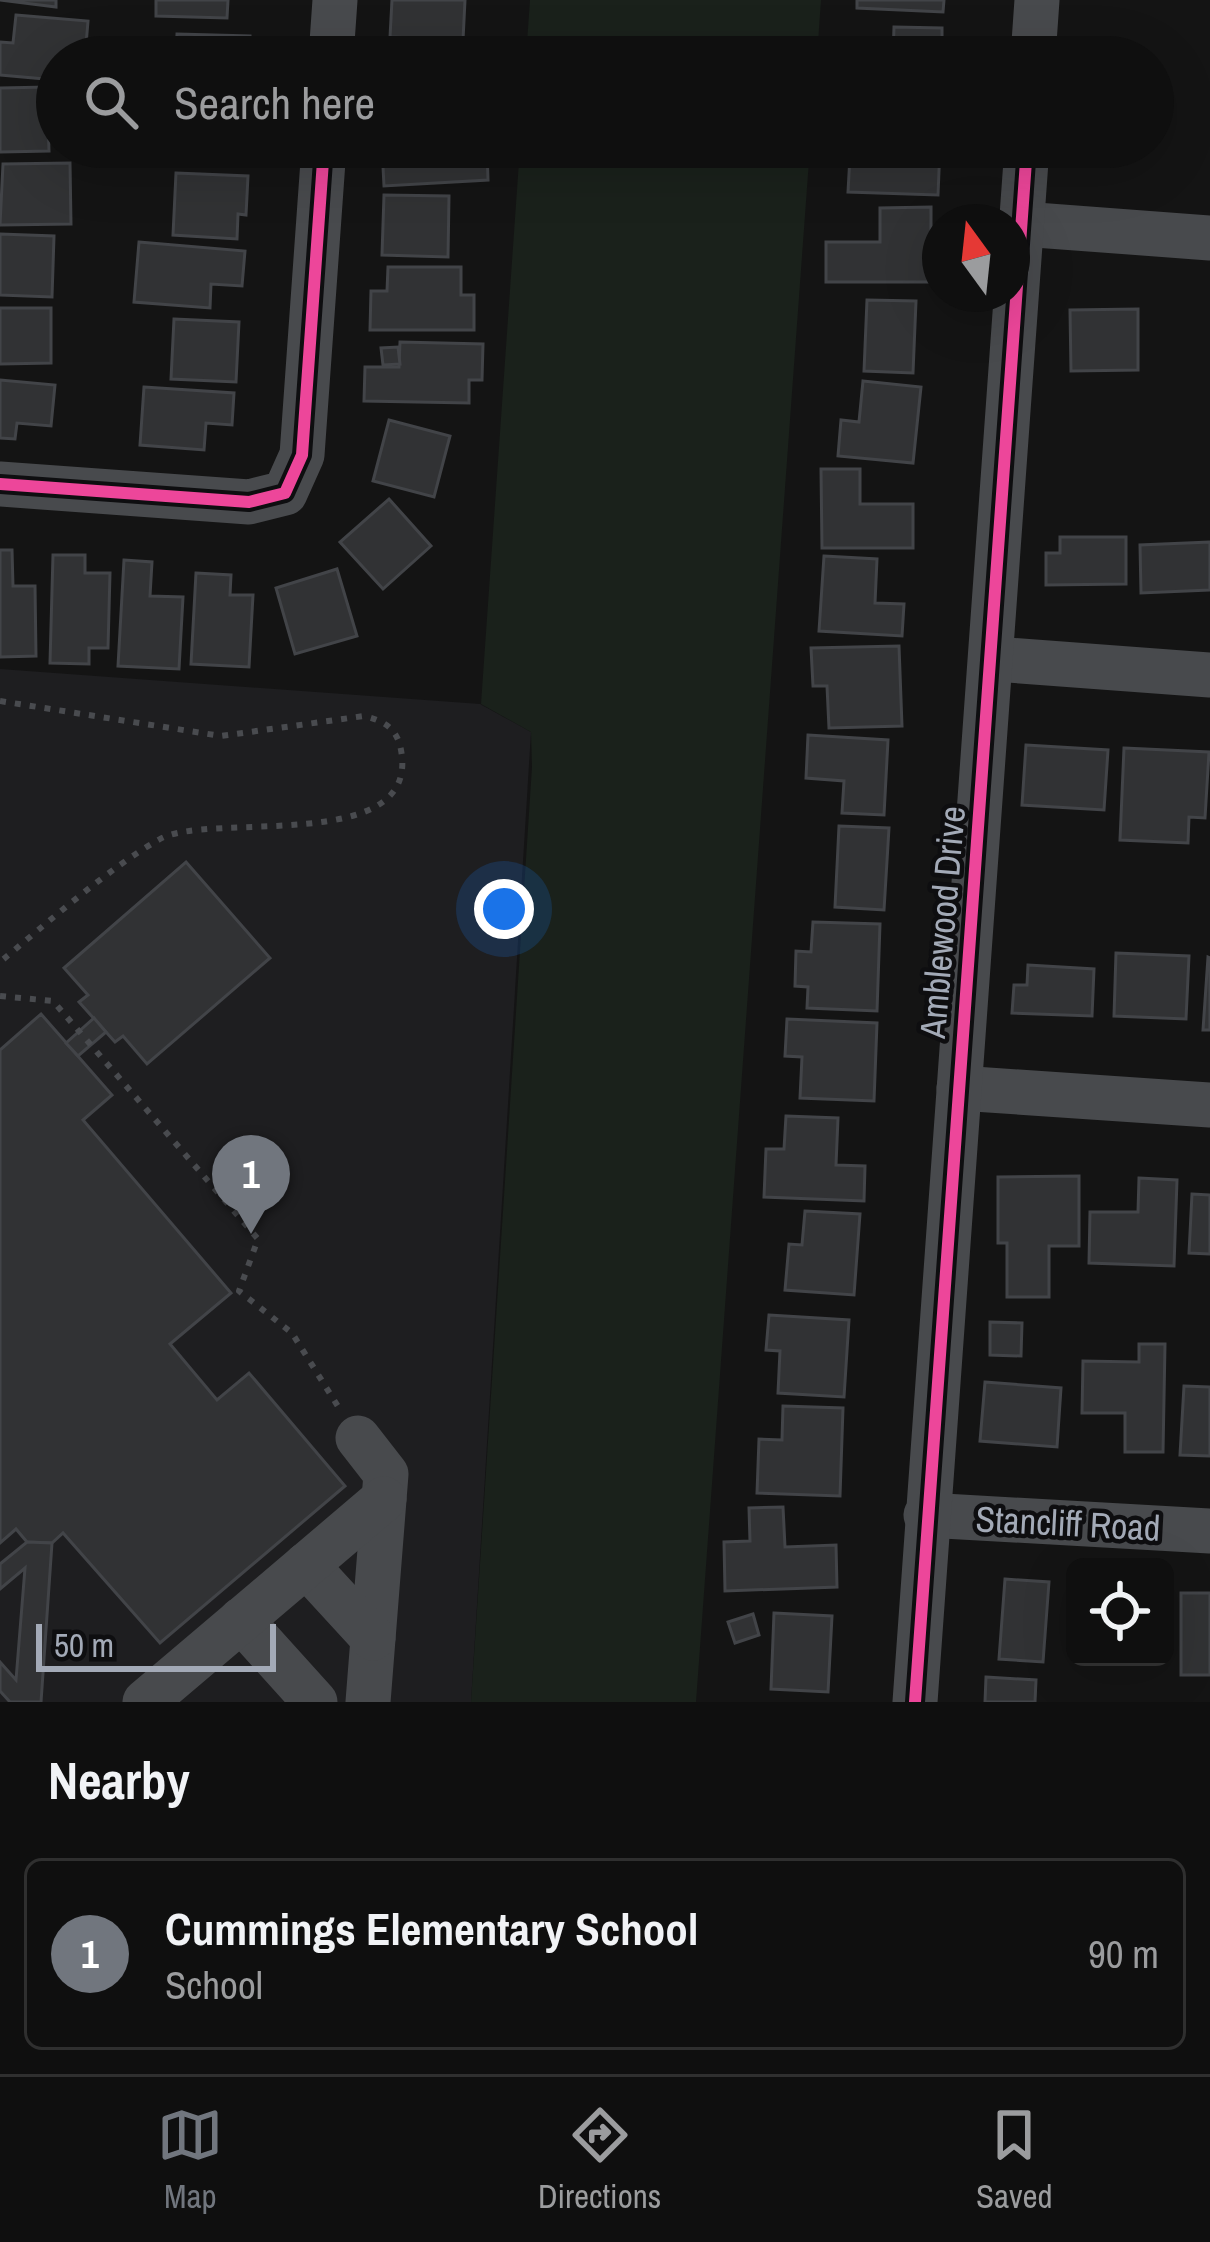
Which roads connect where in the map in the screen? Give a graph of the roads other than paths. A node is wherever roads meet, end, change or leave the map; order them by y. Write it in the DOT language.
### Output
graph roads {
  1 [pos="335,0"];
  2 [pos="1037,0"];
  3 [pos="332,36"];
  4 [pos="1035,36"];
  5 [pos="323,168"];
  6 [pos="1026,168"];
  7 [pos="1023,204"];
  8 [pos="1030,225"];
  9 [pos="1210,238"];
  10 [pos="1016,312"];
  11 [pos="0,484"];
  12 [pos="994,659"];
  13 [pos="1210,675"];
  14 [pos="959,1088"];
  15 [pos="1210,1105"];
  16 [pos="358,1438"];
  17 [pos="384,1499"];
  18 [pos="926,1515"];
  19 [pos="1210,1531"];
  20 [pos="307,1565"];
  21 [pos="241,1620"];
  22 [pos="373,1639"];
  23 [pos="172,1694"];
  24 [pos="315,1702"];
  25 [pos="368,1702"];
  26 [pos="915,1702"];
  1 -- 3 [label="street"];
  2 -- 4 [label="street"];
  5 -- 11 [label="street"];
  6 -- 7 [label="street, Amblewood Drive"];
  8 -- 9 [label="street"];
  10 -- 12 [label="street, Amblewood Drive"];
  12 -- 13 [label="street"];
  12 -- 14 [label="street, Amblewood Drive"];
  14 -- 15 [label="street"];
  14 -- 18 [label="street, Amblewood Drive"];
  16 -- 17 [label="street"];
  17 -- 20 [label="street"];
  17 -- 22 [label="street"];
  18 -- 19 [label="street, Stancliff Road"];
  18 -- 26 [label="street, Amblewood Drive"];
  20 -- 21 [label="street"];
  20 -- 22 [label="street"];
  21 -- 23 [label="street"];
  21 -- 24 [label="street"];
  22 -- 25 [label="street"];
}
